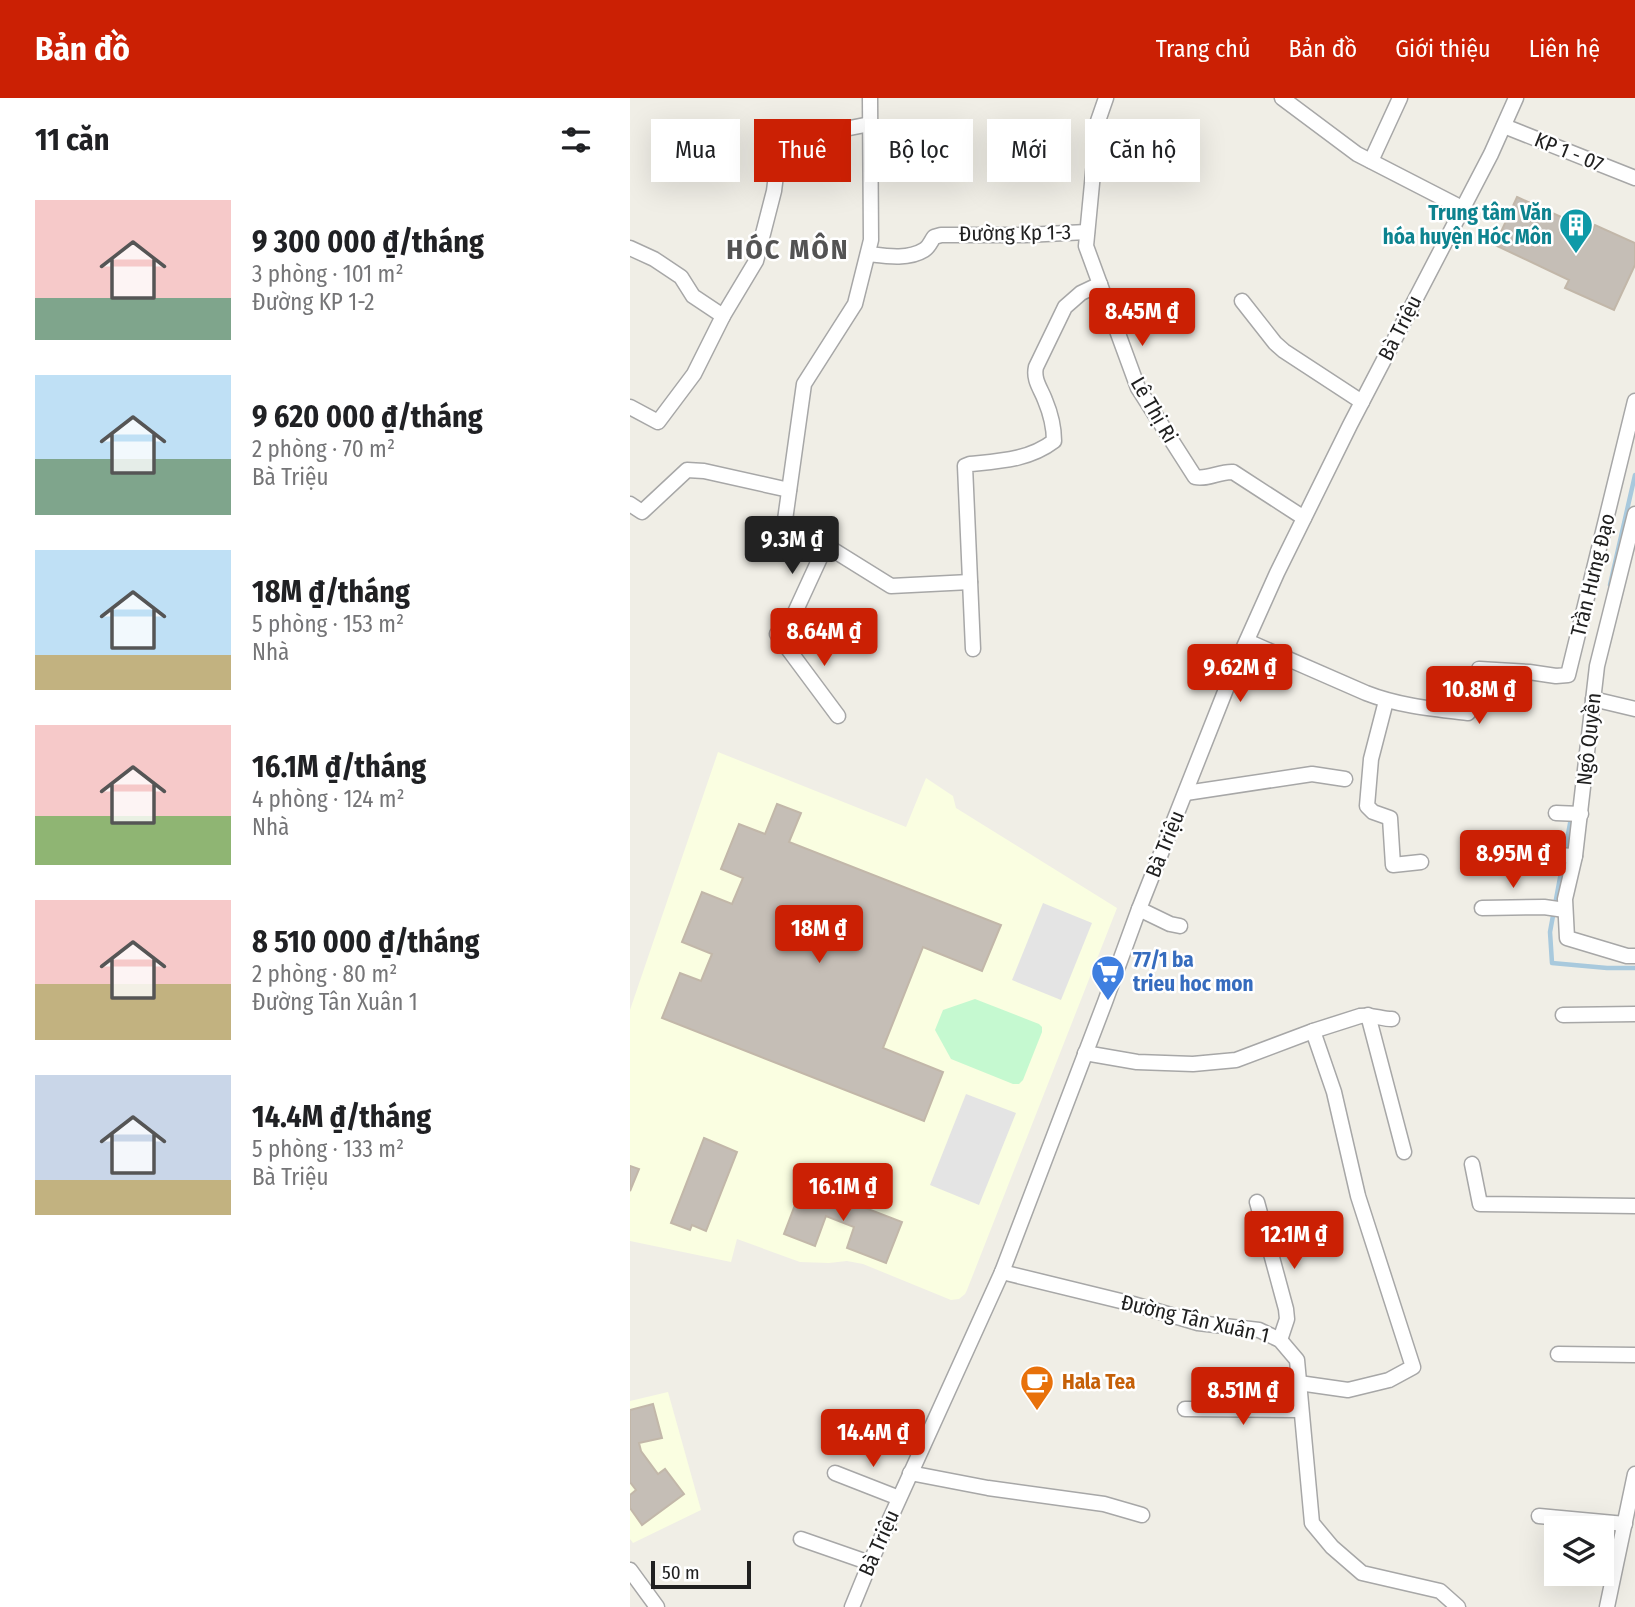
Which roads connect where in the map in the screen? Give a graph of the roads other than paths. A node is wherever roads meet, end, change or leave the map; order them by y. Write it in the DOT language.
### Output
graph roads {
  1 [pos="870,98"];
  2 [pos="1107,98"];
  3 [pos="1282,98"];
  4 [pos="1400,98"];
  5 [pos="1516,98"];
  6 [pos="870,119"];
  7 [pos="865,125"];
  8 [pos="1504,126"];
  9 [pos="1371,161"];
  10 [pos="1635,178"];
  11 [pos="871,182"];
  12 [pos="1462,208"];
  13 [pos="1087,232"];
  14 [pos="630,248"];
  15 [pos="868,254"];
  16 [pos="1100,284"];
  17 [pos="1242,301"];
  18 [pos="723,316"];
  19 [pos="1635,401"];
  20 [pos="1362,402"];
  21 [pos="630,407"];
  22 [pos="789,490"];
  23 [pos="630,504"];
  24 [pos="1635,514"];
  25 [pos="1304,518"];
  26 [pos="1601,538"];
  27 [pos="826,545"];
  28 [pos="1631,545"];
  29 [pos="970,582"];
  30 [pos="1247,641"];
  31 [pos="973,649"];
  32 [pos="1593,699"];
  33 [pos="1386,701"];
  34 [pos="1635,709"];
  35 [pos="838,716"];
  36 [pos="1345,779"];
  37 [pos="1186,793"];
  38 [pos="1554,855"];
  39 [pos="1573,856"];
  40 [pos="1421,862"];
  41 [pos="1482,908"];
  42 [pos="1139,909"];
  43 [pos="1563,910"];
  44 [pos="1180,926"];
  45 [pos="1635,956"];
  46 [pos="1368,1014"];
  47 [pos="1635,1014"];
  48 [pos="1563,1015"];
  49 [pos="1392,1019"];
  50 [pos="1313,1031"];
  51 [pos="1085,1053"];
  52 [pos="1404,1152"];
  53 [pos="1472,1164"];
  54 [pos="1257,1202"];
  55 [pos="1635,1206"];
  56 [pos="1002,1272"];
  57 [pos="1280,1340"];
  58 [pos="1558,1353"];
  59 [pos="1635,1355"];
  60 [pos="1299,1383"];
  61 [pos="1185,1409"];
  62 [pos="1301,1409"];
  63 [pos="835,1473"];
  64 [pos="910,1473"];
  65 [pos="1635,1474"];
  66 [pos="899,1498"];
  67 [pos="1142,1515"];
  68 [pos="1539,1516"];
  69 [pos="1625,1524"];
  70 [pos="801,1539"];
  71 [pos="870,1563"];
  72 [pos="630,1570"];
  73 [pos="657,1607"];
  74 [pos="852,1607"];
  75 [pos="1458,1607"];
  76 [pos="1607,1607"];
  1 -- 6 [label="street"];
  2 -- 13 [label="street, Lê Thị Ri"];
  3 -- 9 [label="street"];
  4 -- 9 [label="street"];
  5 -- 8 [label="street, Bà Triệu"];
  7 -- 18 [label="street"];
  8 -- 10 [label="street, KP 1 - 07"];
  8 -- 12 [label="street, Bà Triệu"];
  9 -- 12 [label="street"];
  11 -- 15 [label="street"];
  12 -- 20 [label="street, Bà Triệu"];
  13 -- 15 [label="street, Đường Kp 1-3"];
  13 -- 16 [label="street, Lê Thị Ri"];
  14 -- 18 [label="street"];
  15 -- 22 [label="street"];
  16 -- 25 [label="street, Lê Thị Ri"];
  16 -- 29 [label="street"];
  17 -- 20 [label="street"];
  18 -- 21 [label="street"];
  19 -- 26 [label="street, Trần Hưng Đạo"];
  20 -- 25 [label="street, Bà Triệu"];
  22 -- 23 [label="street"];
  22 -- 27 [label="street"];
  24 -- 28 [label="street, Ngô Quyền"];
  25 -- 30 [label="street, Bà Triệu"];
  26 -- 28 [label="street"];
  26 -- 33 [label="street, Trần Hưng Đạo"];
  27 -- 29 [label="street"];
  27 -- 35 [label="street"];
  28 -- 32 [label="street, Ngô Quyền"];
  29 -- 31 [label="street"];
  30 -- 33 [label="street, Trần Hưng Đạo"];
  30 -- 37 [label="street, Bà Triệu"];
  32 -- 34 [label="street"];
  32 -- 39 [label="street, Ngô Quyền"];
  33 -- 40 [label="street"];
  36 -- 37 [label="street"];
  37 -- 42 [label="street, Bà Triệu"];
  38 -- 39 [label="street"];
  39 -- 43 [label="street, Ngô Quyền"];
  41 -- 43 [label="street"];
  42 -- 44 [label="street"];
  42 -- 51 [label="street, Bà Triệu"];
  43 -- 45 [label="street, Ngô Quyền"];
  46 -- 49 [label="street"];
  46 -- 50 [label="street"];
  46 -- 52 [label="street"];
  47 -- 48 [label="street"];
  50 -- 51 [label="street"];
  50 -- 60 [label="street"];
  51 -- 56 [label="street, Bà Triệu"];
  53 -- 55 [label="street"];
  54 -- 57 [label="street"];
  56 -- 57 [label="street, Đường Tân Xuân 1"];
  56 -- 64 [label="street, Bà Triệu"];
  57 -- 60 [label="street, Đường Tân Xuân 1"];
  58 -- 59 [label="street"];
  60 -- 62 [label="street, Đường Tân Xuân 1"];
  61 -- 62 [label="street"];
  62 -- 75 [label="street, Đường Tân Xuân 1"];
  63 -- 66 [label="street"];
  64 -- 66 [label="street, Bà Triệu"];
  64 -- 67 [label="street"];
  65 -- 69 [label="street"];
  66 -- 71 [label="street, Bà Triệu"];
  68 -- 69 [label="street"];
  69 -- 76 [label="street"];
  70 -- 71 [label="street"];
  71 -- 74 [label="street, Bà Triệu"];
  72 -- 73 [label="street"];
}
